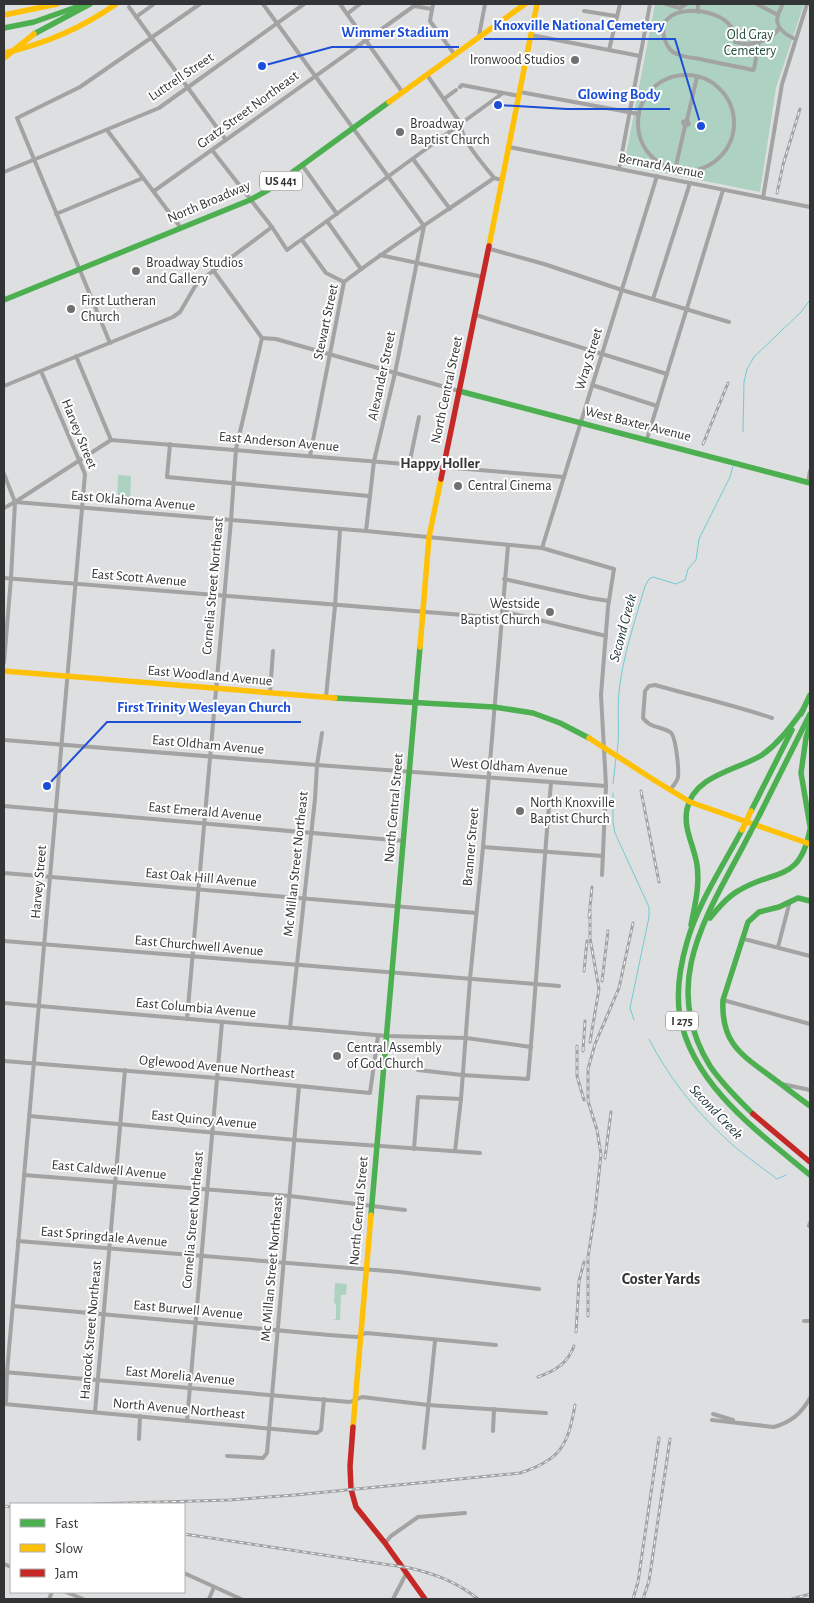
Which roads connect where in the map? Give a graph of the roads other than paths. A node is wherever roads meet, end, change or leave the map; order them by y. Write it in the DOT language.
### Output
graph roads {
  1 [pos="57,4"];
  2 [pos="85,4"];
  3 [pos="90,4"];
  4 [pos="116,4"];
  5 [pos="154,4"];
  6 [pos="200,4"];
  7 [pos="263,4"];
  8 [pos="304,4"];
  9 [pos="340,4"];
  10 [pos="360,4"];
  11 [pos="485,4"];
  12 [pos="525,4"];
  13 [pos="537,4"];
  14 [pos="620,4"];
  15 [pos="650,4"];
  16 [pos="666,4"];
  17 [pos="686,4"];
  18 [pos="698,4"];
  19 [pos="757,4"];
  20 [pos="782,4"];
  21 [pos="807,4"];
  22 [pos="433,6"];
  23 [pos="129,7"];
  24 [pos="680,9"];
  25 [pos="584,11"];
  26 [pos="698,12"];
  27 [pos="347,14"];
  28 [pos="4,15"];
  29 [pos="778,15"];
  30 [pos="616,16"];
  31 [pos="136,17"];
  32 [pos="278,24"];
  33 [pos="4,28"];
  34 [pos="780,28"];
  35 [pos="531,35"];
  36 [pos="479,37"];
  37 [pos="152,38"];
  38 [pos="795,39"];
  39 [pos="366,40"];
  40 [pos="759,42"];
  41 [pos="609,50"];
  42 [pos="4,53"];
  43 [pos="455,55"];
  44 [pos="640,56"];
  45 [pos="4,58"];
  46 [pos="316,76"];
  47 [pos="427,76"];
  48 [pos="697,77"];
  49 [pos="186,87"];
  50 [pos="460,87"];
  51 [pos="456,90"];
  52 [pos="403,93"];
  53 [pos="503,93"];
  54 [pos="520,94"];
  55 [pos="444,100"];
  56 [pos="629,112"];
  57 [pos="639,114"];
  58 [pos="461,124"];
  59 [pos="354,129"];
  60 [pos="107,130"];
  61 [pos="226,140"];
  62 [pos="508,147"];
  63 [pos="212,150"];
  64 [pos="413,159"];
  65 [pos="33,160"];
  66 [pos="302,165"];
  67 [pos="619,169"];
  68 [pos="675,170"];
  69 [pos="4,172"];
  70 [pos="657,176"];
  71 [pos="389,177"];
  72 [pos="143,178"];
  73 [pos="494,178"];
  74 [pos="502,180"];
  75 [pos="690,183"];
  76 [pos="723,190"];
  77 [pos="154,191"];
  78 [pos="763,198"];
  79 [pos="250,200"];
  80 [pos="810,207"];
  81 [pos="450,209"];
  82 [pos="56,214"];
  83 [pos="337,214"];
  84 [pos="327,221"];
  85 [pos="424,226"];
  86 [pos="272,227"];
  87 [pos="181,228"];
  88 [pos="302,240"];
  89 [pos="490,249"];
  90 [pos="380,255"];
  91 [pos="416,263"];
  92 [pos="79,269"];
  93 [pos="361,269"];
  94 [pos="213,270"];
  95 [pos="483,277"];
  96 [pos="344,282"];
  97 [pos="622,290"];
  98 [pos="4,300"];
  99 [pos="652,300"];
  100 [pos="686,309"];
  101 [pos="476,315"];
  102 [pos="729,322"];
  103 [pos="262,338"];
  104 [pos="110,344"];
  105 [pos="602,353"];
  106 [pos="76,356"];
  107 [pos="330,356"];
  108 [pos="41,371"];
  109 [pos="395,373"];
  110 [pos="667,374"];
  111 [pos="592,385"];
  112 [pos="4,386"];
  113 [pos="459,392"];
  114 [pos="658,406"];
  115 [pos="419,417"];
  116 [pos="580,423"];
  117 [pos="111,440"];
  118 [pos="647,440"];
  119 [pos="170,444"];
  120 [pos="236,449"];
  121 [pos="310,456"];
  122 [pos="79,460"];
  123 [pos="374,461"];
  124 [pos="409,465"];
  125 [pos="444,468"];
  126 [pos="810,471"];
  127 [pos="4,474"];
  128 [pos="564,477"];
  129 [pos="809,483"];
  130 [pos="233,484"];
  131 [pos="369,496"];
  132 [pos="15,502"];
  133 [pos="4,508"];
  134 [pos="82,508"];
  135 [pos="231,520"];
  136 [pos="340,530"];
  137 [pos="366,531"];
  138 [pos="429,537"];
  139 [pos="508,545"];
  140 [pos="542,548"];
  141 [pos="4,578"];
  142 [pos="11,578"];
  143 [pos="504,579"];
  144 [pos="76,584"];
  145 [pos="223,596"];
  146 [pos="609,601"];
  147 [pos="335,606"];
  148 [pos="502,611"];
  149 [pos="423,613"];
  150 [pos="501,618"];
  151 [pos="606,636"];
  152 [pos="273,651"];
  153 [pos="4,662"];
  154 [pos="4,671"];
  155 [pos="68,676"];
  156 [pos="215,689"];
  157 [pos="270,693"];
  158 [pos="810,695"];
  159 [pos="326,697"];
  160 [pos="415,702"];
  161 [pos="494,708"];
  162 [pos="803,710"];
  163 [pos="810,714"];
  164 [pos="772,718"];
  165 [pos="810,724"];
  166 [pos="322,733"];
  167 [pos="4,740"];
  168 [pos="62,744"];
  169 [pos="210,756"];
  170 [pos="317,765"];
  171 [pos="410,772"];
  172 [pos="488,778"];
  173 [pos="551,783"];
  174 [pos="606,786"];
  175 [pos="670,790"];
  176 [pos="690,802"];
  177 [pos="4,806"];
  178 [pos="56,810"];
  179 [pos="204,823"];
  180 [pos="810,827"];
  181 [pos="311,833"];
  182 [pos="404,841"];
  183 [pos="810,844"];
  184 [pos="483,847"];
  185 [pos="545,852"];
  186 [pos="603,856"];
  187 [pos="4,873"];
  188 [pos="602,875"];
  189 [pos="51,877"];
  190 [pos="198,890"];
  191 [pos="304,899"];
  192 [pos="790,901"];
  193 [pos="810,901"];
  194 [pos="397,907"];
  195 [pos="476,913"];
  196 [pos="699,933"];
  197 [pos="744,939"];
  198 [pos="4,941"];
  199 [pos="687,941"];
  200 [pos="45,945"];
  201 [pos="778,947"];
  202 [pos="810,956"];
  203 [pos="193,957"];
  204 [pos="297,966"];
  205 [pos="392,974"];
  206 [pos="470,979"];
  207 [pos="536,984"];
  208 [pos="559,986"];
  209 [pos="723,1000"];
  210 [pos="4,1003"];
  211 [pos="39,1006"];
  212 [pos="187,1019"];
  213 [pos="222,1022"];
  214 [pos="810,1024"];
  215 [pos="290,1028"];
  216 [pos="378,1036"];
  217 [pos="387,1036"];
  218 [pos="466,1038"];
  219 [pos="531,1047"];
  220 [pos="4,1061"];
  221 [pos="33,1064"];
  222 [pos="125,1070"];
  223 [pos="418,1070"];
  224 [pos="462,1075"];
  225 [pos="217,1078"];
  226 [pos="782,1084"];
  227 [pos="299,1086"];
  228 [pos="810,1090"];
  229 [pos="461,1099"];
  230 [pos="810,1106"];
  231 [pos="29,1116"];
  232 [pos="120,1124"];
  233 [pos="211,1132"];
  234 [pos="295,1140"];
  235 [pos="378,1146"];
  236 [pos="414,1149"];
  237 [pos="455,1152"];
  238 [pos="480,1153"];
  239 [pos="810,1162"];
  240 [pos="24,1174"];
  241 [pos="810,1175"];
  242 [pos="116,1182"];
  243 [pos="206,1190"];
  244 [pos="290,1196"];
  245 [pos="372,1206"];
  246 [pos="405,1210"];
  247 [pos="18,1241"];
  248 [pos="110,1249"];
  249 [pos="201,1257"];
  250 [pos="284,1264"];
  251 [pos="367,1270"];
  252 [pos="538,1289"];
  253 [pos="13,1306"];
  254 [pos="104,1314"];
  255 [pos="804,1321"];
  256 [pos="810,1321"];
  257 [pos="195,1322"];
  258 [pos="278,1330"];
  259 [pos="361,1335"];
  260 [pos="436,1341"];
  261 [pos="496,1345"];
  262 [pos="5,1372"];
  263 [pos="98,1380"];
  264 [pos="190,1388"];
  265 [pos="272,1395"];
  266 [pos="810,1398"];
  267 [pos="324,1399"];
  268 [pos="355,1400"];
  269 [pos="5,1404"];
  270 [pos="428,1405"];
  271 [pos="494,1409"];
  272 [pos="96,1412"];
  273 [pos="546,1412"];
  274 [pos="713,1414"];
  275 [pos="140,1416"];
  276 [pos="712,1420"];
  277 [pos="187,1421"];
  278 [pos="740,1422"];
  279 [pos="270,1428"];
  280 [pos="493,1431"];
  281 [pos="139,1440"];
  282 [pos="424,1448"];
  283 [pos="227,1456"];
  284 [pos="465,1513"];
  285 [pos="385,1544"];
  286 [pos="185,1573"];
  287 [pos="406,1574"];
  288 [pos="214,1587"];
  289 [pos="68,1593"];
  290 [pos="83,1599"];
  291 [pos="209,1599"];
  292 [pos="241,1599"];
  293 [pos="393,1599"];
  294 [pos="425,1599"];
  1 -- 28 [label="main road"];
  2 -- 33 [label="main road"];
  3 -- 45 [label="main road, bridge"];
  4 -- 42 [label="main road"];
  5 -- 31 [label="street"];
  6 -- 37 [label="street"];
  7 -- 32 [label="street"];
  8 -- 32 [label="street, Luttrell Street"];
  9 -- 27 [label="street"];
  10 -- 27 [label="street"];
  11 -- 36 [label="street"];
  12 -- 36 [label="main road, North Broadway / US 441"];
  13 -- 35 [label="main road, North Central Street"];
  14 -- 30 [label="street"];
  15 -- 44 [label="street"];
  16 -- 24 [label="street"];
  17 -- 24 [label="street"];
  18 -- 26 [label="street"];
  19 -- 29 [label="street"];
  20 -- 29 [label="street"];
  21 -- 38 [label="street"];
  22 -- 39 [label="street, Gratz Street Northeast"];
  22 -- 43 [label="street"];
  23 -- 31 [label="street"];
  24 -- 26 [label="street"];
  24 -- 40 [label="street"];
  25 -- 30 [label="street"];
  26 -- 40 [label="street"];
  27 -- 39 [label="street"];
  29 -- 34 [label="street"];
  30 -- 41 [label="street"];
  31 -- 37 [label="street"];
  32 -- 46 [label="street"];
  32 -- 49 [label="street, Luttrell Street"];
  34 -- 38 [label="street"];
  34 -- 40 [label="street"];
  35 -- 41 [label="street"];
  35 -- 54 [label="main road, North Central Street"];
  36 -- 43 [label="main road, North Broadway / US 441"];
  37 -- 49 [label="street"];
  37 -- 65 [label="street"];
  38 -- 78 [label="street"];
  39 -- 46 [label="street, Gratz Street Northeast"];
  39 -- 52 [label="street"];
  41 -- 44 [label="street"];
  43 -- 47 [label="main road, North Broadway / US 441"];
  44 -- 56 [label="street"];
  46 -- 59 [label="street"];
  46 -- 61 [label="street, Gratz Street Northeast"];
  47 -- 52 [label="main road, North Broadway / US 441"];
  47 -- 55 [label="street"];
  48 -- 57 [label="street"];
  48 -- 68 [label="street"];
  48 -- 68 [label="street"];
  49 -- 60 [label="street, Luttrell Street"];
  49 -- 61 [label="street"];
  50 -- 53 [label="street"];
  51 -- 55 [label="street"];
  52 -- 59 [label="main road, North Broadway / US 441"];
  53 -- 54 [label="street"];
  53 -- 58 [label="street"];
  54 -- 56 [label="street"];
  54 -- 62 [label="main road, North Central Street"];
  55 -- 58 [label="street"];
  56 -- 57 [label="street"];
  56 -- 67 [label="street"];
  57 -- 68 [label="street"];
  58 -- 64 [label="street"];
  58 -- 73 [label="street"];
  59 -- 66 [label="main road, North Broadway / US 441"];
  59 -- 71 [label="street"];
  60 -- 65 [label="street, Luttrell Street"];
  60 -- 72 [label="street"];
  61 -- 63 [label="street, Gratz Street Northeast"];
  62 -- 67 [label="street, Bernard Avenue"];
  62 -- 74 [label="main road, North Central Street"];
  63 -- 77 [label="street, Gratz Street Northeast"];
  63 -- 79 [label="street"];
  64 -- 71 [label="street"];
  64 -- 81 [label="street"];
  65 -- 69 [label="street, Luttrell Street"];
  65 -- 82 [label="street"];
  66 -- 79 [label="main road, North Broadway / US 441"];
  66 -- 83 [label="street"];
  67 -- 70 [label="street, Bernard Avenue"];
  70 -- 75 [label="street, Bernard Avenue"];
  70 -- 97 [label="street, Wray Street"];
  71 -- 83 [label="street"];
  71 -- 85 [label="street"];
  72 -- 77 [label="street"];
  72 -- 82 [label="street"];
  73 -- 74 [label="street"];
  73 -- 81 [label="street, Stewart Street"];
  74 -- 89 [label="main road, North Central Street"];
  75 -- 76 [label="street, Bernard Avenue"];
  75 -- 99 [label="street"];
  76 -- 78 [label="street, Bernard Avenue"];
  76 -- 100 [label="street"];
  77 -- 87 [label="street"];
  78 -- 80 [label="street, Bernard Avenue"];
  79 -- 86 [label="street"];
  79 -- 87 [label="main road, North Broadway / US 441"];
  81 -- 85 [label="street, Stewart Street"];
  82 -- 92 [label="street"];
  83 -- 84 [label="street"];
  84 -- 88 [label="street"];
  84 -- 93 [label="street"];
  85 -- 90 [label="street, Stewart Street"];
  85 -- 91 [label="street, Alexander Street"];
  86 -- 88 [label="street"];
  86 -- 94 [label="street"];
  87 -- 92 [label="main road, North Broadway / US 441"];
  88 -- 96 [label="street"];
  89 -- 95 [label="main road, North Central Street"];
  89 -- 97 [label="street"];
  90 -- 91 [label="street"];
  90 -- 93 [label="street, Stewart Street"];
  91 -- 95 [label="street"];
  91 -- 109 [label="street, Alexander Street"];
  92 -- 98 [label="main road, North Broadway / US 441"];
  92 -- 104 [label="street"];
  93 -- 96 [label="street, Stewart Street"];
  94 -- 103 [label="street"];
  94 -- 104 [label="street"];
  95 -- 101 [label="main road, North Central Street"];
  96 -- 107 [label="street, Stewart Street"];
  97 -- 99 [label="street"];
  97 -- 105 [label="street, Wray Street"];
  99 -- 100 [label="street"];
  100 -- 102 [label="street"];
  100 -- 110 [label="street"];
  101 -- 105 [label="street"];
  101 -- 113 [label="main road, North Central Street"];
  103 -- 107 [label="street"];
  103 -- 120 [label="street, Cornelia Street Northeast"];
  104 -- 106 [label="street"];
  105 -- 110 [label="street"];
  105 -- 111 [label="street, Wray Street"];
  106 -- 108 [label="street"];
  106 -- 117 [label="street"];
  107 -- 109 [label="street"];
  107 -- 121 [label="street, Stewart Street"];
  108 -- 112 [label="street"];
  108 -- 122 [label="street, Harvey Street"];
  109 -- 113 [label="street"];
  109 -- 123 [label="street, Alexander Street"];
  110 -- 114 [label="street"];
  111 -- 114 [label="street"];
  111 -- 116 [label="street, Wray Street"];
  113 -- 116 [label="main road, West Baxter Avenue"];
  113 -- 125 [label="main road, North Central Street"];
  114 -- 118 [label="street"];
  115 -- 124 [label="street"];
  116 -- 118 [label="main road, West Baxter Avenue"];
  116 -- 128 [label="street, Wray Street"];
  117 -- 119 [label="street, East Anderson Avenue"];
  117 -- 122 [label="street"];
  118 -- 129 [label="main road, West Baxter Avenue"];
  119 -- 120 [label="street, East Anderson Avenue"];
  119 -- 130 [label="street"];
  120 -- 121 [label="street, East Anderson Avenue"];
  120 -- 130 [label="street, Cornelia Street Northeast"];
  121 -- 123 [label="street, East Anderson Avenue"];
  122 -- 132 [label="street"];
  122 -- 134 [label="street, Harvey Street"];
  123 -- 124 [label="street, East Anderson Avenue"];
  123 -- 131 [label="street, Alexander Street"];
  124 -- 125 [label="street, East Anderson Avenue"];
  125 -- 128 [label="street, East Anderson Avenue"];
  125 -- 138 [label="main road, North Central Street"];
  126 -- 129 [label="street"];
  127 -- 132 [label="street"];
  128 -- 140 [label="street, Wray Street"];
  130 -- 131 [label="street"];
  130 -- 135 [label="street, Cornelia Street Northeast"];
  131 -- 137 [label="street, Alexander Street"];
  132 -- 133 [label="street"];
  132 -- 134 [label="street, East Oklahoma Avenue"];
  132 -- 142 [label="street"];
  134 -- 135 [label="street, East Oklahoma Avenue"];
  134 -- 144 [label="street, Harvey Street"];
  135 -- 136 [label="street, East Oklahoma Avenue"];
  135 -- 145 [label="street, Cornelia Street Northeast"];
  136 -- 137 [label="street, East Oklahoma Avenue"];
  136 -- 147 [label="street"];
  137 -- 138 [label="street, East Oklahoma Avenue"];
  138 -- 139 [label="street, East Oklahoma Avenue"];
  138 -- 149 [label="main road, North Central Street"];
  139 -- 140 [label="street, East Oklahoma Avenue"];
  139 -- 143 [label="street, Branner Street"];
  140 -- 146 [label="street, East Oklahoma Avenue"];
  141 -- 142 [label="street, East Scott Avenue"];
  142 -- 144 [label="street, East Scott Avenue"];
  142 -- 153 [label="street"];
  143 -- 146 [label="street"];
  143 -- 148 [label="street, Branner Street"];
  144 -- 145 [label="street, East Scott Avenue"];
  144 -- 155 [label="street, Harvey Street"];
  145 -- 147 [label="street, East Scott Avenue"];
  145 -- 156 [label="street, Cornelia Street Northeast"];
  146 -- 151 [label="street"];
  147 -- 149 [label="street, East Scott Avenue"];
  147 -- 159 [label="street"];
  148 -- 150 [label="street, Branner Street"];
  148 -- 151 [label="street"];
  149 -- 150 [label="street, East Scott Avenue"];
  149 -- 160 [label="main road, North Central Street"];
  150 -- 161 [label="street, Branner Street"];
  151 -- 174 [label="street"];
  152 -- 157 [label="street"];
  154 -- 155 [label="main road, East Woodland Avenue"];
  155 -- 156 [label="main road, East Woodland Avenue"];
  155 -- 168 [label="street, Harvey Street"];
  156 -- 157 [label="main road, East Woodland Avenue"];
  156 -- 169 [label="street, Cornelia Street Northeast"];
  157 -- 159 [label="main road, East Woodland Avenue"];
  158 -- 162 [label="main road, I 275"];
  159 -- 160 [label="main road, East Woodland Avenue"];
  160 -- 161 [label="main road, East Woodland Avenue"];
  160 -- 171 [label="main road, North Central Street"];
  161 -- 172 [label="street, Branner Street"];
  161 -- 175 [label="main road, East Woodland Avenue, bridge"];
  162 -- 176 [label="main road"];
  162 -- 199 [label="main road, I 275, bridge"];
  163 -- 196 [label="main road, I 275, bridge"];
  164 -- 175 [label="street"];
  165 -- 180 [label="main road"];
  166 -- 170 [label="street, Mc Millan Street Northeast"];
  167 -- 168 [label="street, East Oldham Avenue"];
  168 -- 169 [label="street, East Oldham Avenue"];
  168 -- 178 [label="street, Harvey Street"];
  169 -- 170 [label="street, East Oldham Avenue"];
  169 -- 179 [label="street, Cornelia Street Northeast"];
  170 -- 171 [label="street, East Oldham Avenue"];
  170 -- 181 [label="street, Mc Millan Street Northeast"];
  171 -- 172 [label="street, West Oldham Avenue"];
  171 -- 182 [label="main road, North Central Street"];
  172 -- 173 [label="street, West Oldham Avenue"];
  172 -- 184 [label="street, Branner Street"];
  173 -- 174 [label="street, West Oldham Avenue"];
  173 -- 185 [label="street"];
  174 -- 186 [label="street"];
  175 -- 176 [label="main road"];
  176 -- 183 [label="main road"];
  176 -- 199 [label="main road"];
  177 -- 178 [label="street, East Emerald Avenue"];
  178 -- 179 [label="street, East Emerald Avenue"];
  178 -- 189 [label="street, Harvey Street"];
  179 -- 181 [label="street, East Emerald Avenue"];
  179 -- 190 [label="street, Cornelia Street Northeast"];
  180 -- 183 [label="main road"];
  181 -- 182 [label="street, East Emerald Avenue"];
  181 -- 191 [label="street, Mc Millan Street Northeast"];
  182 -- 194 [label="main road, North Central Street"];
  183 -- 196 [label="main road"];
  184 -- 185 [label="street"];
  184 -- 195 [label="street, Branner Street"];
  185 -- 186 [label="street"];
  185 -- 207 [label="street"];
  186 -- 188 [label="street"];
  187 -- 189 [label="street, East Oak Hill Avenue"];
  189 -- 190 [label="street, East Oak Hill Avenue"];
  189 -- 200 [label="street, Harvey Street"];
  190 -- 191 [label="street, East Oak Hill Avenue"];
  190 -- 203 [label="street, Cornelia Street Northeast"];
  191 -- 194 [label="street, East Oak Hill Avenue"];
  191 -- 204 [label="street, Mc Millan Street Northeast"];
  192 -- 193 [label="main road"];
  192 -- 197 [label="main road"];
  192 -- 201 [label="street"];
  194 -- 195 [label="street, East Oak Hill Avenue"];
  194 -- 205 [label="main road, North Central Street"];
  195 -- 206 [label="street, Branner Street"];
  196 -- 239 [label="main road, I 275"];
  197 -- 201 [label="street"];
  197 -- 209 [label="main road"];
  198 -- 200 [label="street, East Churchwell Avenue"];
  199 -- 241 [label="main road, I 275"];
  200 -- 203 [label="street, East Churchwell Avenue"];
  200 -- 211 [label="street, Harvey Street"];
  201 -- 202 [label="street"];
  203 -- 204 [label="street, East Churchwell Avenue"];
  203 -- 212 [label="street, Cornelia Street Northeast"];
  204 -- 205 [label="street, East Churchwell Avenue"];
  204 -- 215 [label="street, Mc Millan Street Northeast"];
  205 -- 206 [label="street, East Churchwell Avenue"];
  205 -- 217 [label="main road, North Central Street"];
  206 -- 207 [label="street, East Churchwell Avenue"];
  206 -- 218 [label="street, Branner Street"];
  207 -- 208 [label="street, East Churchwell Avenue"];
  207 -- 219 [label="street"];
  209 -- 214 [label="street"];
  209 -- 226 [label="main road"];
  210 -- 211 [label="street, East Columbia Avenue"];
  211 -- 212 [label="street, East Columbia Avenue"];
  211 -- 221 [label="street, Harvey Street"];
  212 -- 213 [label="street, East Columbia Avenue"];
  213 -- 215 [label="street, East Columbia Avenue"];
  213 -- 225 [label="street, Cornelia Street Northeast"];
  215 -- 216 [label="street, East Columbia Avenue"];
  216 -- 217 [label="street, East Columbia Avenue"];
  216 -- 227 [label="street, Oglewood Avenue Northeast"];
  217 -- 218 [label="street, East Columbia Avenue"];
  217 -- 235 [label="main road, North Central Street"];
  218 -- 219 [label="street, East Columbia Avenue"];
  218 -- 224 [label="street, Branner Street"];
  219 -- 224 [label="street"];
  220 -- 221 [label="street, Oglewood Avenue Northeast"];
  221 -- 222 [label="street, Oglewood Avenue Northeast"];
  221 -- 231 [label="street, Harvey Street"];
  222 -- 225 [label="street, Oglewood Avenue Northeast"];
  222 -- 232 [label="street, Hancock Street Northeast"];
  223 -- 224 [label="street"];
  224 -- 229 [label="street, Branner Street"];
  225 -- 227 [label="street, Oglewood Avenue Northeast"];
  225 -- 233 [label="street, Cornelia Street Northeast"];
  226 -- 228 [label="street"];
  226 -- 230 [label="main road"];
  227 -- 234 [label="street, Mc Millan Street Northeast"];
  229 -- 236 [label="street"];
  229 -- 237 [label="street, Branner Street"];
  231 -- 232 [label="street, East Quincy Avenue"];
  231 -- 240 [label="street, Harvey Street"];
  232 -- 233 [label="street, East Quincy Avenue"];
  232 -- 242 [label="street, Hancock Street Northeast"];
  233 -- 234 [label="street, East Quincy Avenue"];
  233 -- 243 [label="street, Cornelia Street Northeast"];
  234 -- 235 [label="street, East Quincy Avenue"];
  234 -- 244 [label="street, Mc Millan Street Northeast"];
  235 -- 236 [label="street, East Quincy Avenue"];
  235 -- 245 [label="main road, North Central Street"];
  236 -- 237 [label="street, East Quincy Avenue"];
  237 -- 238 [label="street, East Quincy Avenue"];
  240 -- 242 [label="street, East Caldwell Avenue"];
  240 -- 247 [label="street, Harvey Street"];
  242 -- 243 [label="street, East Caldwell Avenue"];
  242 -- 248 [label="street, Hancock Street Northeast"];
  243 -- 244 [label="street, East Caldwell Avenue"];
  243 -- 249 [label="street, Cornelia Street Northeast"];
  244 -- 245 [label="street, East Caldwell Avenue"];
  244 -- 250 [label="street, Mc Millan Street Northeast"];
  245 -- 246 [label="street, East Caldwell Avenue"];
  245 -- 251 [label="main road, North Central Street"];
  247 -- 248 [label="street, East Springdale Avenue"];
  247 -- 253 [label="street, Harvey Street"];
  248 -- 249 [label="street, East Springdale Avenue"];
  248 -- 254 [label="street, Hancock Street Northeast"];
  249 -- 250 [label="street, East Springdale Avenue"];
  249 -- 257 [label="street, Cornelia Street Northeast"];
  250 -- 251 [label="street, East Springdale Avenue"];
  250 -- 258 [label="street, Mc Millan Street Northeast"];
  251 -- 252 [label="street, East Springdale Avenue"];
  251 -- 259 [label="main road, North Central Street"];
  253 -- 254 [label="street, East Burwell Avenue"];
  253 -- 262 [label="street, Harvey Street"];
  254 -- 257 [label="street, East Burwell Avenue"];
  254 -- 263 [label="street, Hancock Street Northeast"];
  255 -- 256 [label="street"];
  257 -- 258 [label="street, East Burwell Avenue"];
  257 -- 264 [label="street, Cornelia Street Northeast"];
  258 -- 259 [label="street, East Burwell Avenue"];
  258 -- 265 [label="street, Mc Millan Street Northeast"];
  259 -- 260 [label="street, East Burwell Avenue"];
  259 -- 268 [label="main road, North Central Street"];
  260 -- 261 [label="street, East Burwell Avenue"];
  260 -- 270 [label="street"];
  262 -- 263 [label="street, East Morelia Avenue"];
  262 -- 269 [label="street, Harvey Street"];
  263 -- 264 [label="street, East Morelia Avenue"];
  263 -- 272 [label="street, Hancock Street Northeast"];
  264 -- 265 [label="street, East Morelia Avenue"];
  264 -- 277 [label="street, Cornelia Street Northeast"];
  265 -- 267 [label="street, East Morelia Avenue"];
  265 -- 279 [label="street, Mc Millan Street Northeast"];
  266 -- 278 [label="street"];
  267 -- 268 [label="street, East Morelia Avenue"];
  267 -- 279 [label="street, North Avenue Northeast"];
  268 -- 270 [label="street, East Morelia Avenue"];
  268 -- 285 [label="main road, North Central Street"];
  269 -- 272 [label="street, North Avenue Northeast"];
  270 -- 271 [label="street, East Morelia Avenue"];
  270 -- 282 [label="street"];
  271 -- 273 [label="street, East Morelia Avenue"];
  271 -- 280 [label="street"];
  272 -- 275 [label="street, North Avenue Northeast"];
  274 -- 278 [label="street"];
  275 -- 277 [label="street, North Avenue Northeast"];
  275 -- 281 [label="street"];
  276 -- 278 [label="street"];
  277 -- 279 [label="street, North Avenue Northeast"];
  279 -- 283 [label="street, Mc Millan Street Northeast"];
  284 -- 285 [label="street"];
  285 -- 287 [label="main road, North Central Street"];
  286 -- 288 [label="street"];
  287 -- 293 [label="street"];
  287 -- 294 [label="main road, North Central Street"];
  288 -- 291 [label="street"];
  288 -- 292 [label="street"];
  289 -- 290 [label="street"];
}
